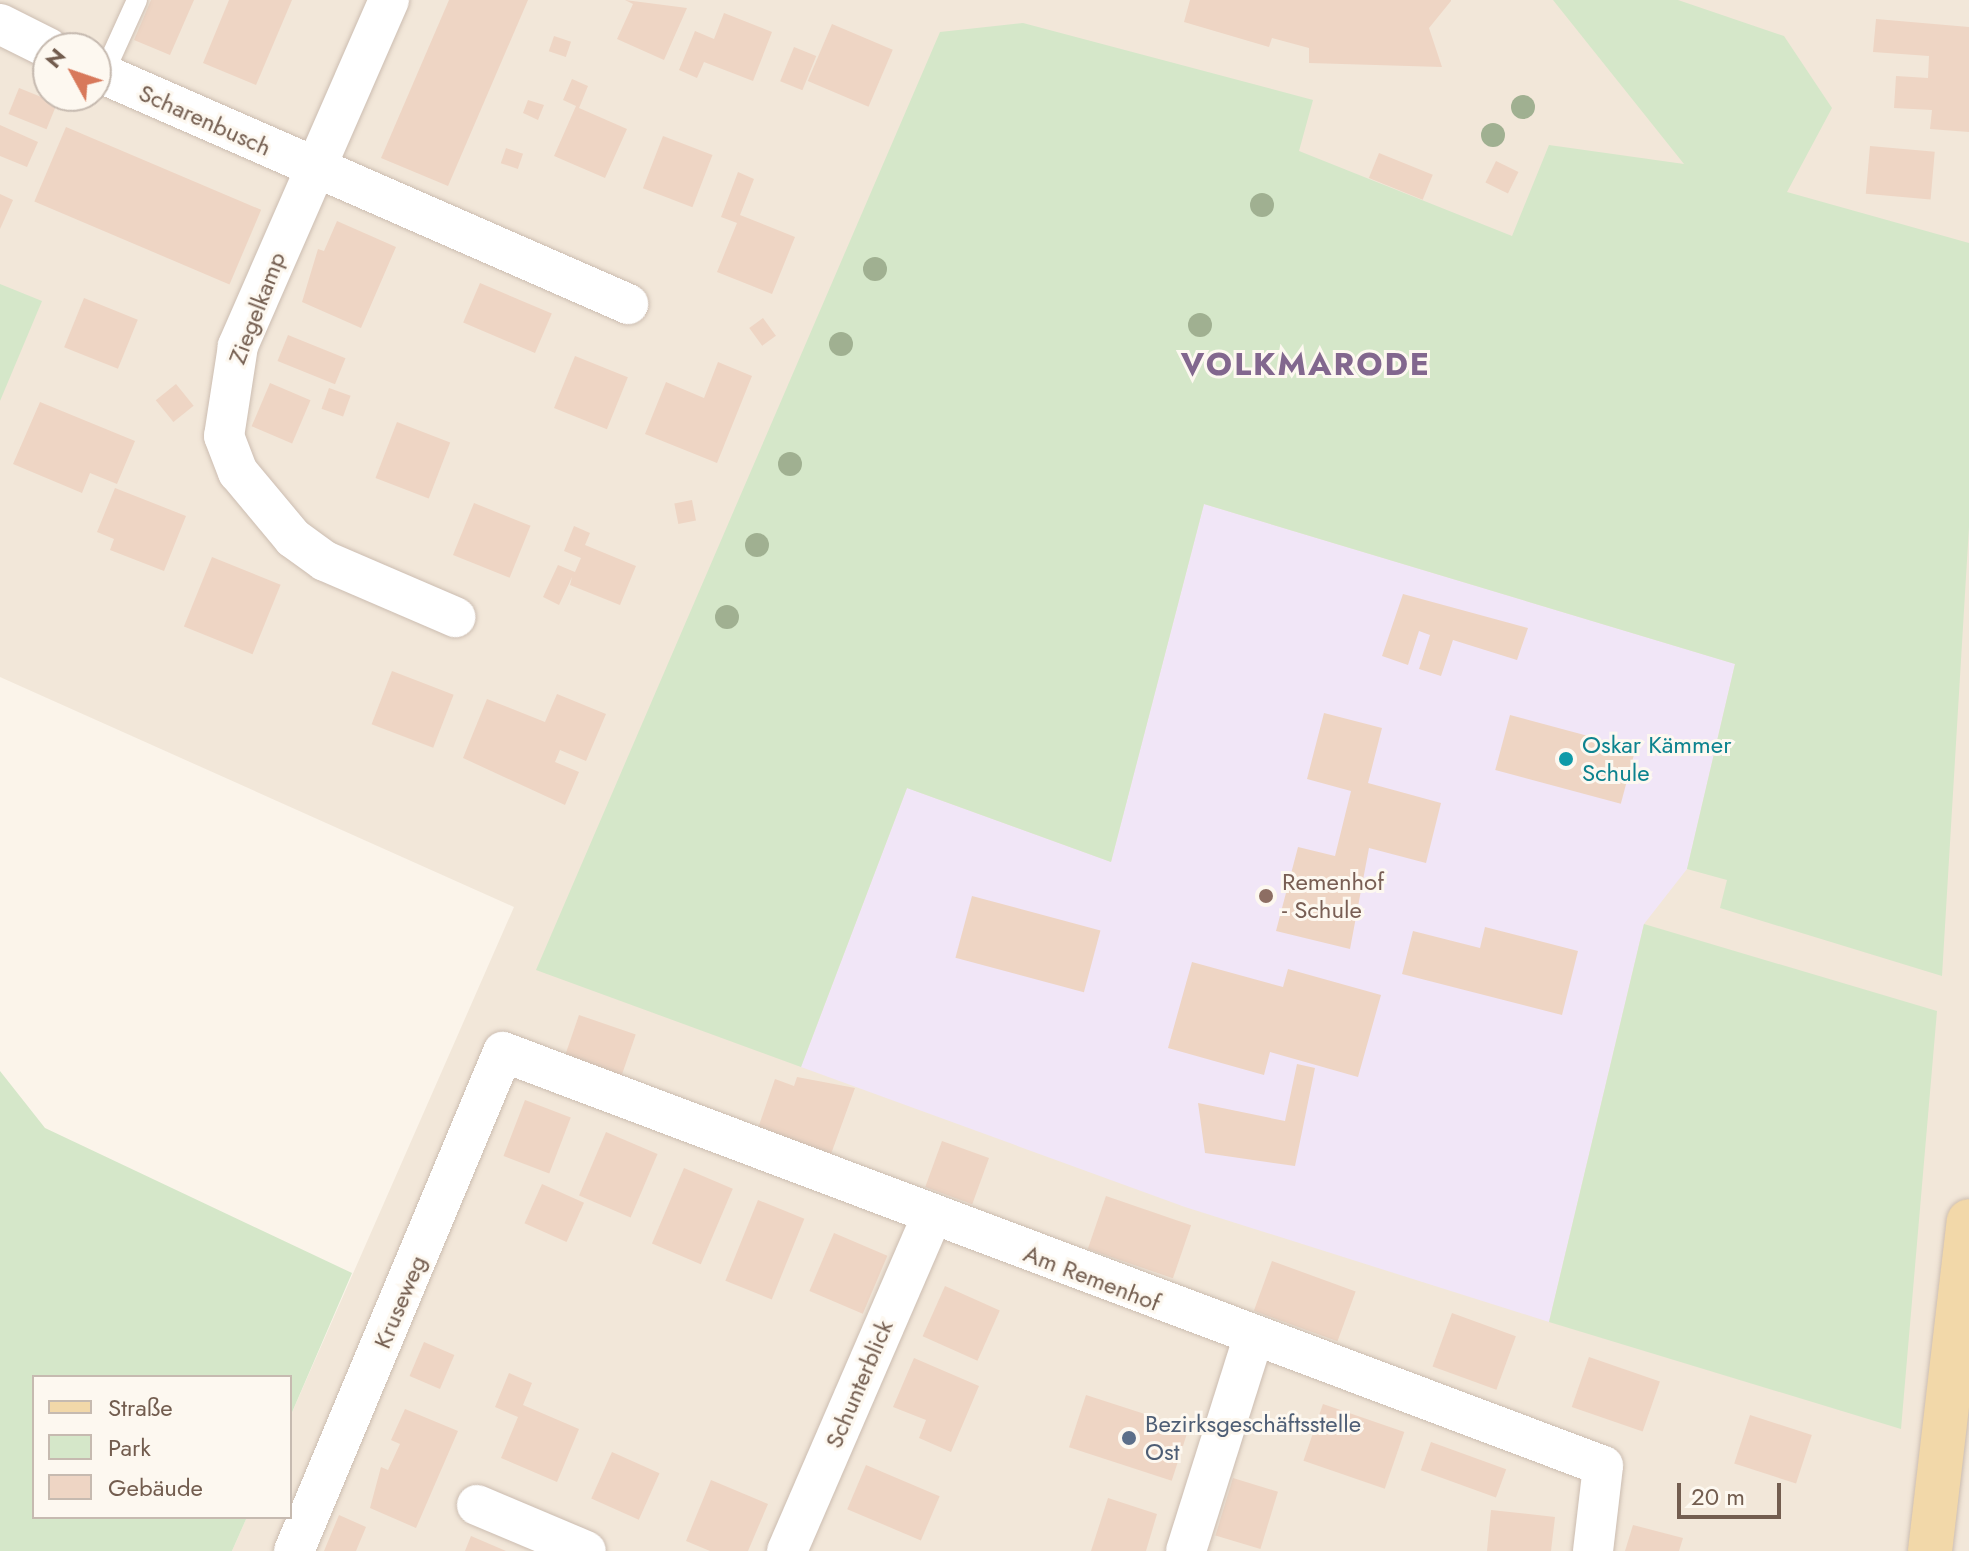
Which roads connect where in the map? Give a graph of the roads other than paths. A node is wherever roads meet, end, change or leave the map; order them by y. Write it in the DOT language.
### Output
graph roads {
  1 [pos="137,0"];
  2 [pos="389,0"];
  3 [pos="0,24"];
  4 [pos="32,40"];
  5 [pos="112,49"];
  6 [pos="112,78"];
  7 [pos="315,169"];
  8 [pos="628,304"];
  9 [pos="455,617"];
  10 [pos="503,1052"];
  11 [pos="932,1216"];
  12 [pos="1969,1221"];
  13 [pos="1253,1339"];
  14 [pos="477,1505"];
  15 [pos="294,1551"];
  16 [pos="586,1551"];
  17 [pos="787,1551"];
  18 [pos="1186,1551"];
  19 [pos="1593,1551"];
  20 [pos="1930,1551"];
  1 -- 5 [label="lane"];
  2 -- 7 [label="street, Ziegelkamp"];
  3 -- 4 [label="street"];
  6 -- 7 [label="street, Scharenbusch"];
  7 -- 8 [label="street"];
  7 -- 9 [label="street, Ziegelkamp"];
  10 -- 11 [label="street, Am Remenhof"];
  10 -- 15 [label="street, Kruseweg"];
  11 -- 13 [label="street, Am Remenhof"];
  11 -- 17 [label="street, Schunterblick"];
  12 -- 20 [label="main road"];
  13 -- 18 [label="street"];
  13 -- 19 [label="street, Am Remenhof"];
  14 -- 16 [label="street"];
}
